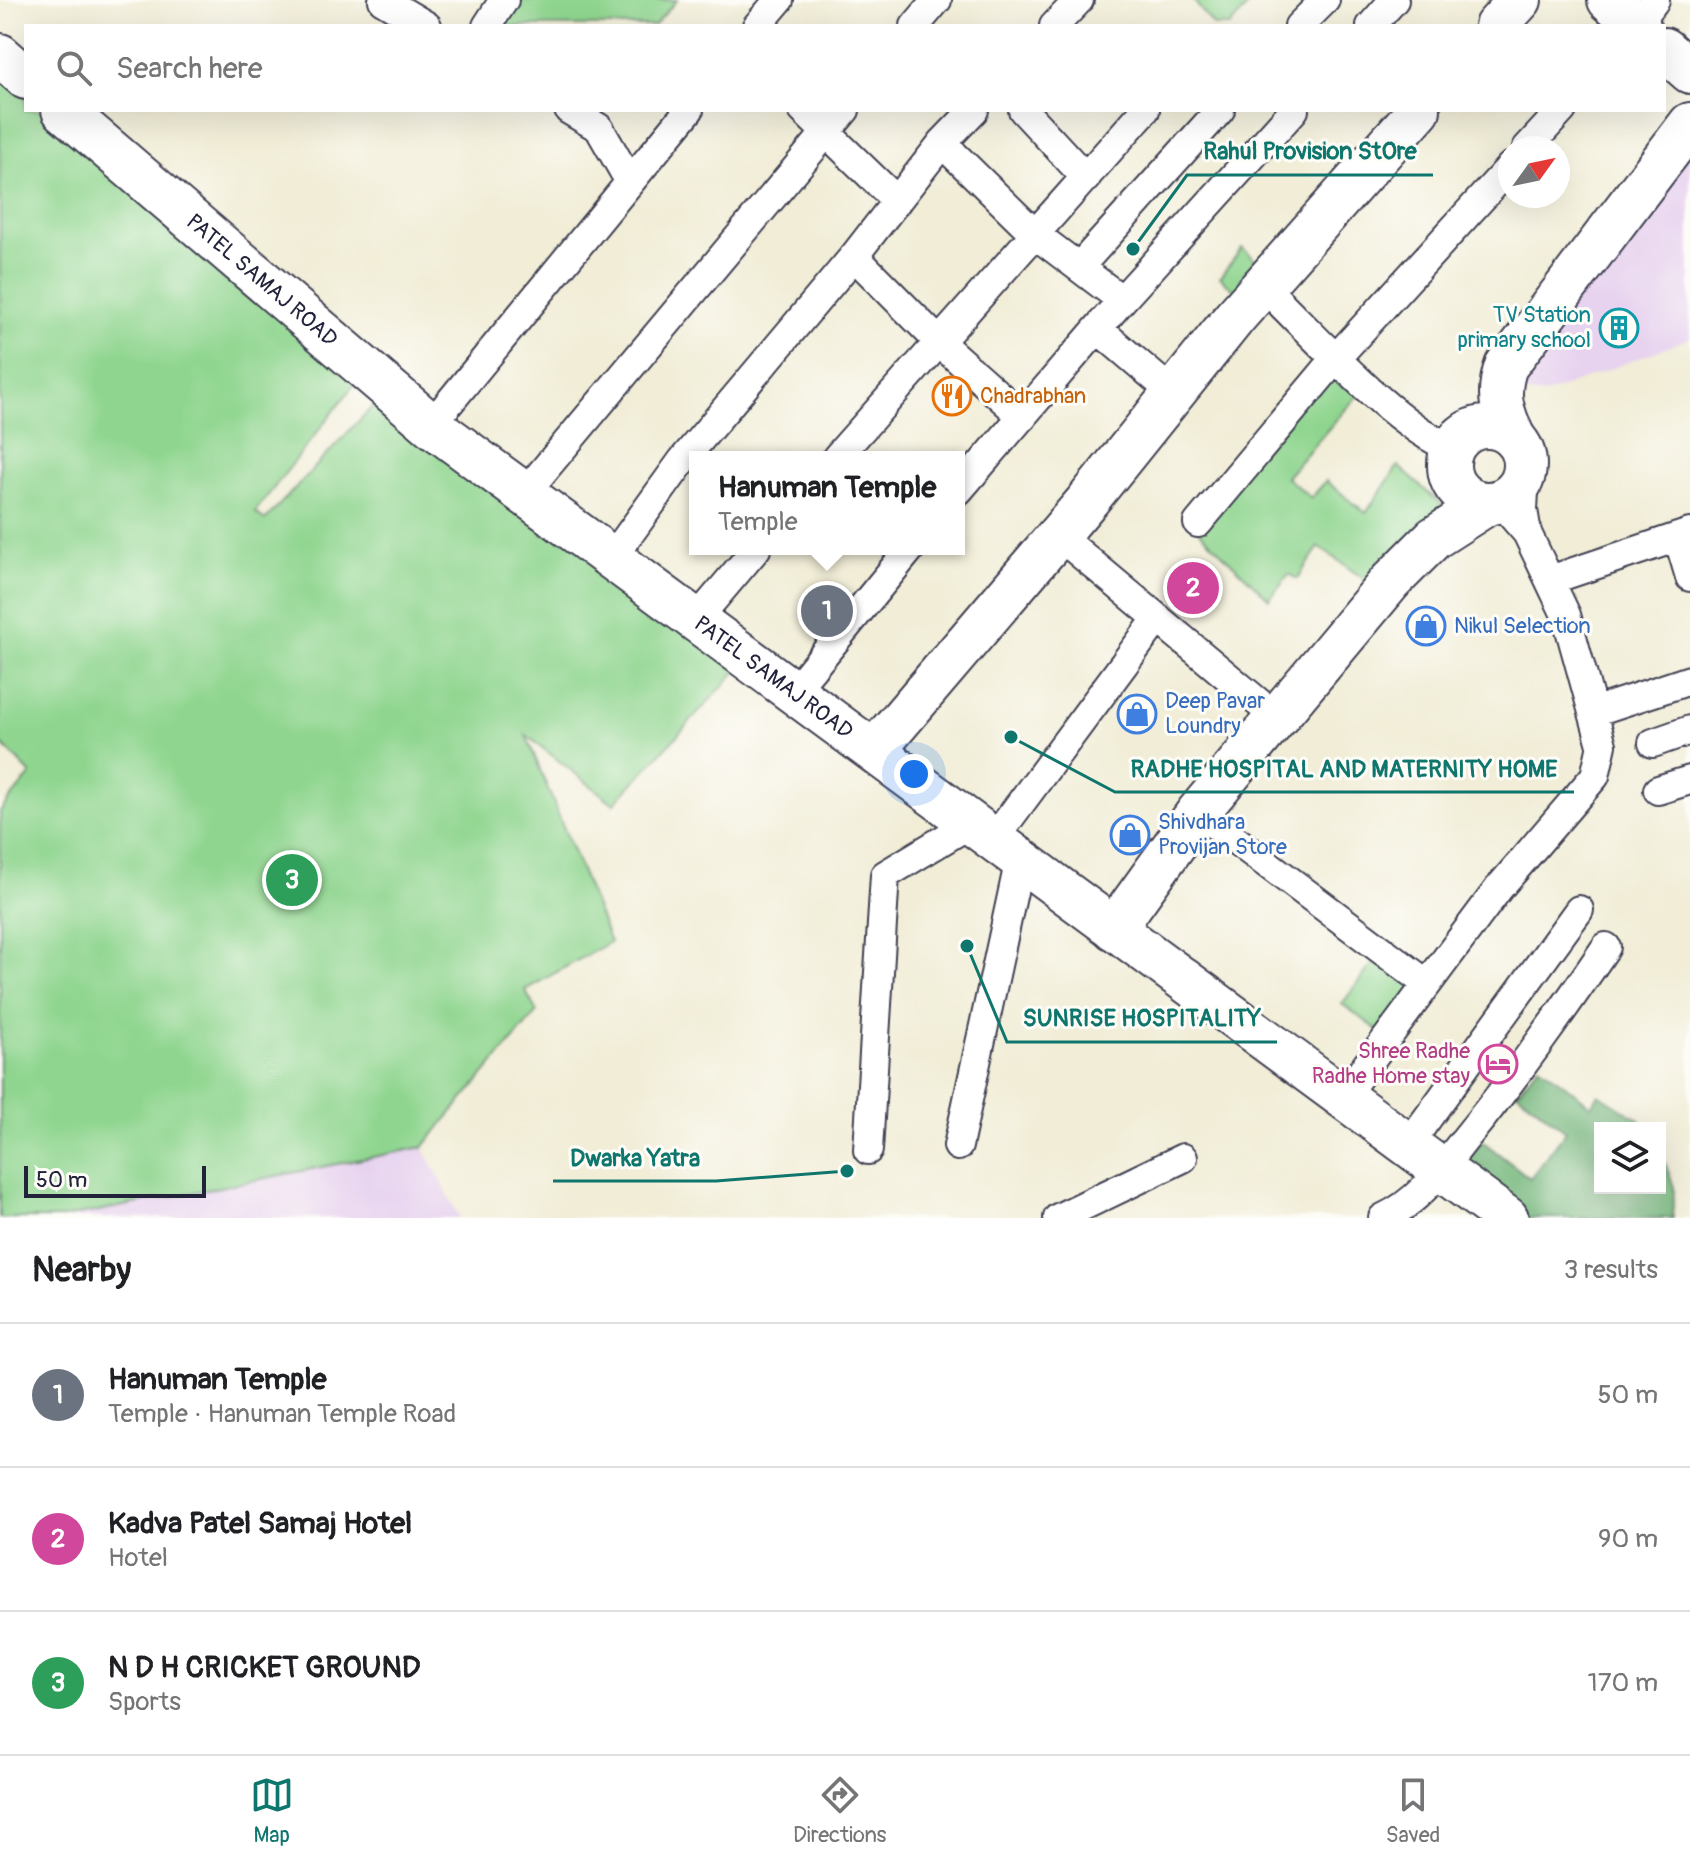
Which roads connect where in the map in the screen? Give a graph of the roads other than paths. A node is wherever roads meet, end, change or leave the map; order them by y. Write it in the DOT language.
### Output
graph roads {
  1 [pos="383,0"];
  2 [pos="504,0"];
  3 [pos="779,0"];
  4 [pos="937,0"];
  5 [pos="1079,0"];
  6 [pos="1325,0"];
  7 [pos="1394,0"];
  8 [pos="1520,0"];
  9 [pos="424,24"];
  10 [pos="488,24"];
  11 [pos="759,24"];
  12 [pos="917,24"];
  13 [pos="1056,24"];
  14 [pos="1301,24"];
  15 [pos="1373,24"];
  16 [pos="1498,24"];
  17 [pos="1666,48"];
  18 [pos="0,55"];
  19 [pos="1690,72"];
  20 [pos="24,76"];
  21 [pos="65,112"];
  22 [pos="687,112"];
  23 [pos="805,112"];
  24 [pos="843,112"];
  25 [pos="972,112"];
  26 [pos="1025,112"];
  27 [pos="1143,112"];
  28 [pos="1218,112"];
  29 [pos="1292,112"];
  30 [pos="1417,112"];
  31 [pos="1560,112"];
  32 [pos="593,119"];
  33 [pos="1690,124"];
  34 [pos="827,132"];
  35 [pos="1538,136"];
  36 [pos="942,143"];
  37 [pos="1086,178"];
  38 [pos="1498,180"];
  39 [pos="630,182"];
  40 [pos="897,201"];
  41 [pos="1036,235"];
  42 [pos="854,256"];
  43 [pos="1079,267"];
  44 [pos="1263,286"];
  45 [pos="1122,300"];
  46 [pos="1099,330"];
  47 [pos="940,343"];
  48 [pos="1337,357"];
  49 [pos="1500,385"];
  50 [pos="1173,393"];
  51 [pos="1023,417"];
  52 [pos="431,425"];
  53 [pos="690,451"];
  54 [pos="842,451"];
  55 [pos="689,453"];
  56 [pos="1519,455"];
  57 [pos="1466,467"];
  58 [pos="965,483"];
  59 [pos="524,494"];
  60 [pos="1198,523"];
  61 [pos="1527,533"];
  62 [pos="1058,535"];
  63 [pos="1684,535"];
  64 [pos="751,555"];
  65 [pos="905,555"];
  66 [pos="612,558"];
  67 [pos="1690,577"];
  68 [pos="1550,580"];
  69 [pos="1158,618"];
  70 [pos="696,620"];
  71 [pos="1690,680"];
  72 [pos="793,692"];
  73 [pos="1593,712"];
  74 [pos="1277,718"];
  75 [pos="1690,730"];
  76 [pos="1653,743"];
  77 [pos="874,751"];
  78 [pos="1690,780"];
  79 [pos="1658,790"];
  80 [pos="1198,812"];
  81 [pos="995,840"];
  82 [pos="1579,910"];
  83 [pos="1114,929"];
  84 [pos="1606,947"];
  85 [pos="1427,984"];
  86 [pos="1343,1097"];
  87 [pos="958,1146"];
  88 [pos="868,1150"];
  89 [pos="1425,1157"];
  90 [pos="1183,1158"];
  91 [pos="1058,1218"];
  92 [pos="1383,1218"];
  93 [pos="1507,1218"];
  1 -- 9 [label="street"];
  2 -- 10 [label="street"];
  3 -- 11 [label="street"];
  4 -- 12 [label="street"];
  5 -- 13 [label="street"];
  6 -- 14 [label="street"];
  7 -- 15 [label="street"];
  8 -- 16 [label="street"];
  17 -- 19 [label="street"];
  18 -- 20 [label="street"];
  21 -- 52 [label="street, PATEL SAMAJ ROAD"];
  22 -- 39 [label="street"];
  23 -- 34 [label="street"];
  24 -- 34 [label="street"];
  25 -- 36 [label="street"];
  26 -- 37 [label="street"];
  27 -- 37 [label="street"];
  28 -- 43 [label="street"];
  29 -- 45 [label="street"];
  30 -- 44 [label="street"];
  31 -- 35 [label="street"];
  32 -- 39 [label="street"];
  33 -- 49 [label="street"];
  34 -- 40 [label="street"];
  34 -- 59 [label="street"];
  36 -- 40 [label="street"];
  36 -- 41 [label="street"];
  37 -- 41 [label="street"];
  38 -- 48 [label="street"];
  39 -- 52 [label="street"];
  40 -- 42 [label="street"];
  41 -- 43 [label="street"];
  41 -- 47 [label="street"];
  42 -- 47 [label="street"];
  42 -- 53 [label="street"];
  43 -- 45 [label="street"];
  44 -- 48 [label="street"];
  44 -- 50 [label="street"];
  45 -- 46 [label="street"];
  46 -- 50 [label="street"];
  46 -- 51 [label="street"];
  47 -- 51 [label="street"];
  47 -- 54 [label="street"];
  48 -- 57 [label="street"];
  48 -- 60 [label="street"];
  49 -- 56 [label="street"];
  49 -- 57 [label="street"];
  50 -- 62 [label="street"];
  51 -- 58 [label="street"];
  52 -- 59 [label="street, PATEL SAMAJ ROAD"];
  55 -- 66 [label="street"];
  56 -- 57 [label="street"];
  56 -- 57 [label="street"];
  56 -- 61 [label="street"];
  57 -- 61 [label="street"];
  57 -- 74 [label="street"];
  59 -- 66 [label="street, PATEL SAMAJ ROAD"];
  61 -- 68 [label="street"];
  62 -- 69 [label="street"];
  62 -- 77 [label="street"];
  63 -- 67 [label="street"];
  63 -- 68 [label="street"];
  64 -- 70 [label="street"];
  65 -- 72 [label="street"];
  66 -- 70 [label="street, PATEL SAMAJ ROAD"];
  68 -- 73 [label="street"];
  69 -- 74 [label="street"];
  69 -- 81 [label="street"];
  70 -- 72 [label="street, PATEL SAMAJ ROAD"];
  71 -- 73 [label="street"];
  72 -- 77 [label="street, PATEL SAMAJ ROAD"];
  73 -- 85 [label="street"];
  74 -- 80 [label="street"];
  75 -- 76 [label="street"];
  77 -- 81 [label="street, PATEL SAMAJ ROAD"];
  78 -- 79 [label="street"];
  80 -- 83 [label="street"];
  80 -- 85 [label="street"];
  81 -- 83 [label="street, PATEL SAMAJ ROAD"];
  81 -- 87 [label="street"];
  81 -- 88 [label="street"];
  82 -- 89 [label="street"];
  83 -- 86 [label="street, PATEL SAMAJ ROAD"];
  84 -- 89 [label="street"];
  85 -- 86 [label="street"];
  86 -- 89 [label="street, PATEL SAMAJ ROAD"];
  89 -- 92 [label="street"];
  89 -- 93 [label="street, PATEL SAMAJ ROAD"];
  90 -- 91 [label="street"];
}
